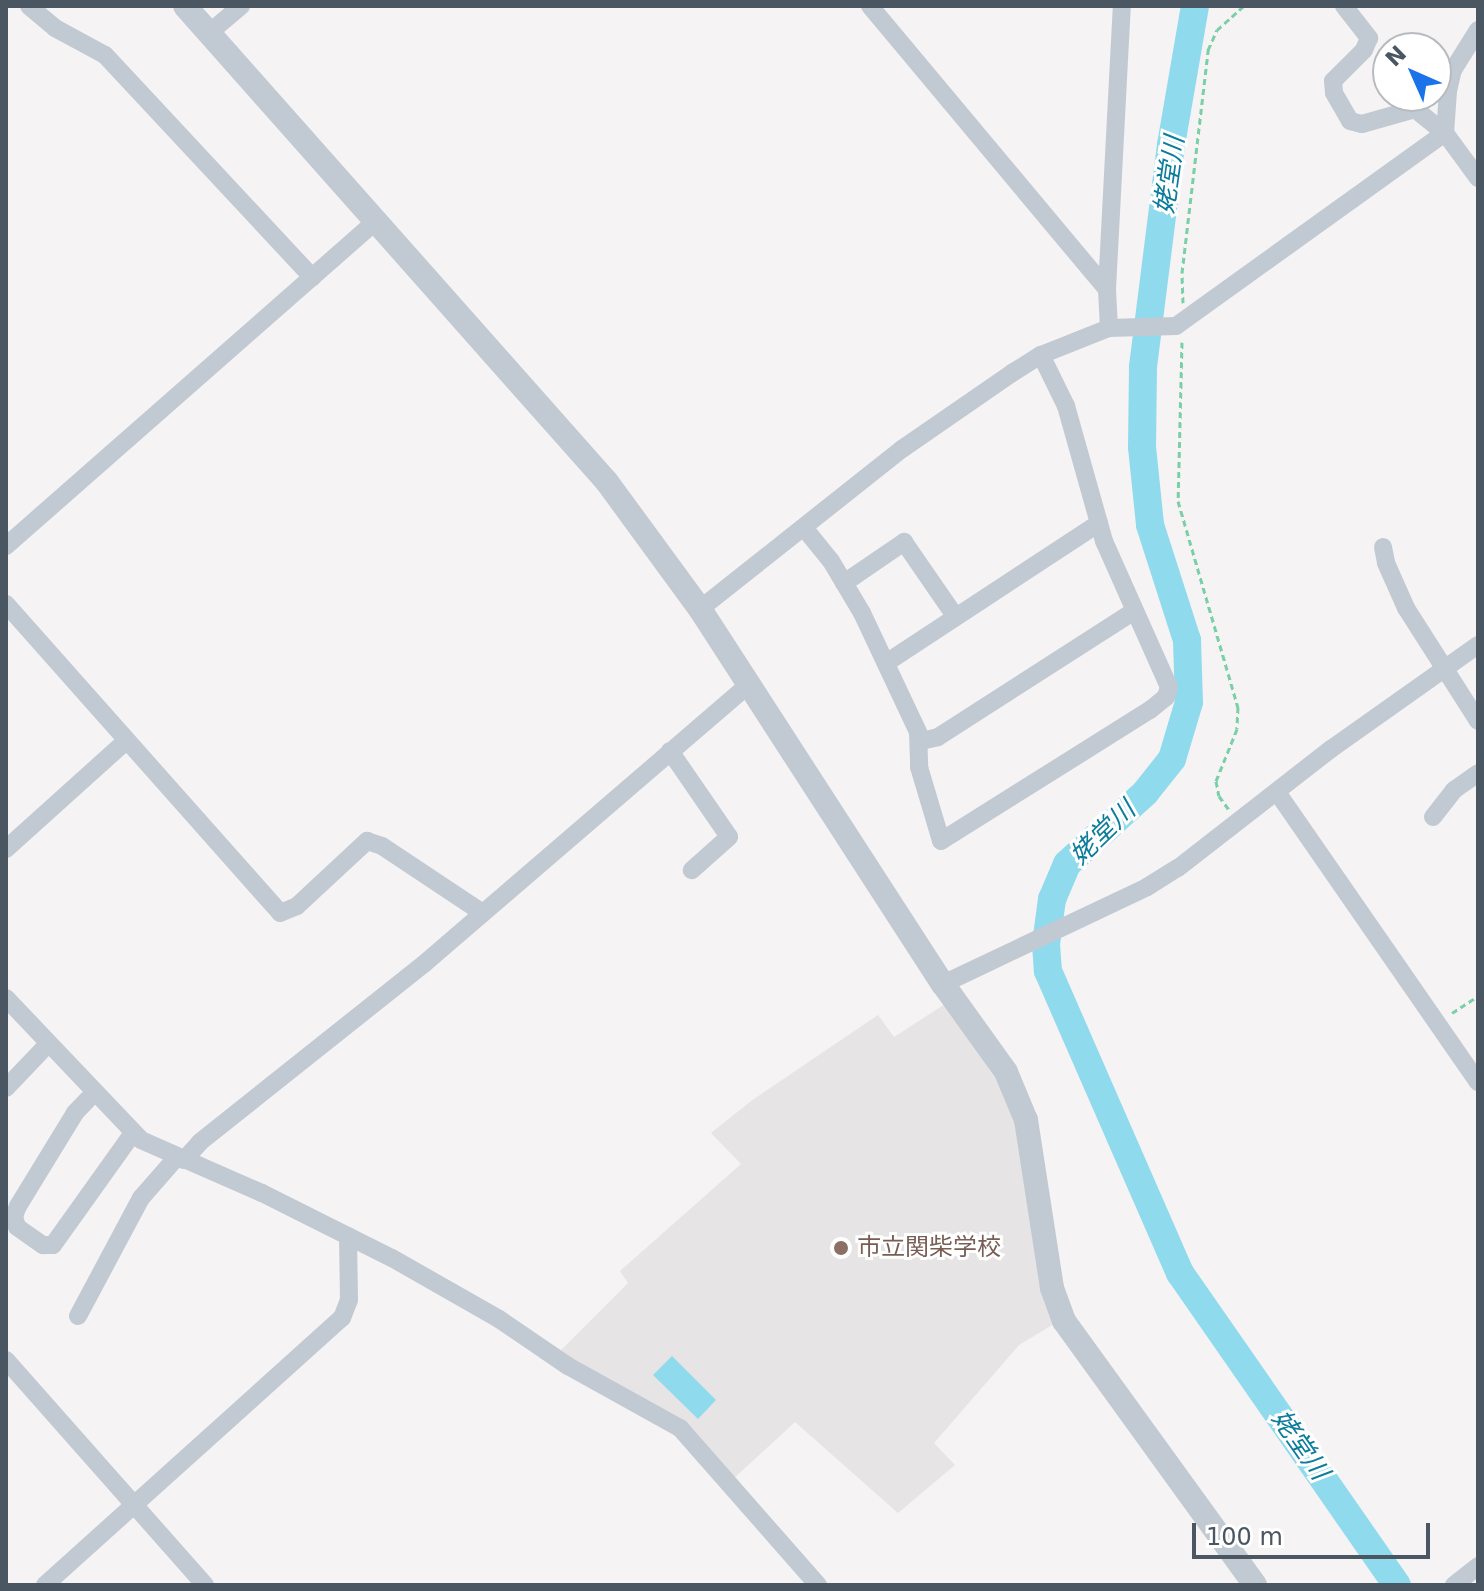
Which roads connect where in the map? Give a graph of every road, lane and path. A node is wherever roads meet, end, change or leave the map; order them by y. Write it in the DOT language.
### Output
graph roads {
  1 [pos="29,6"];
  2 [pos="185,6"];
  3 [pos="241,6"];
  4 [pos="870,6"];
  5 [pos="1122,6"];
  6 [pos="1244,6"];
  7 [pos="1344,6"];
  8 [pos="1478,30"];
  9 [pos="209,33"];
  10 [pos="1445,133"];
  11 [pos="1478,178"];
  12 [pos="376,221"];
  13 [pos="312,277"];
  14 [pos="1107,289"];
  15 [pos="1179,324"];
  16 [pos="1114,327"];
  17 [pos="1041,355"];
  18 [pos="1099,523"];
  19 [pos="805,529"];
  20 [pos="6,546"];
  21 [pos="1383,547"];
  22 [pos="844,583"];
  23 [pos="6,604"];
  24 [pos="700,609"];
  25 [pos="1134,611"];
  26 [pos="955,616"];
  27 [pos="1478,645"];
  28 [pos="886,663"];
  29 [pos="1444,669"];
  30 [pos="749,684"];
  31 [pos="1478,721"];
  32 [pos="921,741"];
  33 [pos="125,742"];
  34 [pos="670,751"];
  35 [pos="1478,773"];
  36 [pos="1277,792"];
  37 [pos="1433,817"];
  38 [pos="1238,823"];
  39 [pos="6,849"];
  40 [pos="692,870"];
  41 [pos="483,913"];
  42 [pos="943,984"];
  43 [pos="1478,996"];
  44 [pos="6,998"];
  45 [pos="1438,1021"];
  46 [pos="48,1044"];
  47 [pos="1471,1053"];
  48 [pos="1478,1082"];
  49 [pos="6,1088"];
  50 [pos="94,1093"];
  51 [pos="133,1133"];
  52 [pos="180,1159"];
  53 [pos="348,1236"];
  54 [pos="78,1316"];
  55 [pos="6,1360"];
  56 [pos="135,1506"];
  57 [pos="1478,1566"];
  58 [pos="45,1585"];
  59 [pos="205,1585"];
  60 [pos="818,1585"];
  61 [pos="1255,1585"];
  62 [pos="1454,1585"];
  1 -- 13 [label="street"];
  2 -- 9 [label="street"];
  3 -- 9 [label="street"];
  4 -- 14 [label="street"];
  5 -- 14 [label="street"];
  6 -- 15 [label="path"];
  7 -- 10 [label="street"];
  8 -- 10 [label="street"];
  9 -- 12 [label="street"];
  10 -- 11 [label="street"];
  10 -- 15 [label="street"];
  12 -- 13 [label="street"];
  12 -- 24 [label="street"];
  13 -- 20 [label="street"];
  14 -- 16 [label="street"];
  15 -- 16 [label="street"];
  15 -- 38 [label="path"];
  16 -- 17 [label="street"];
  17 -- 18 [label="street"];
  17 -- 19 [label="street"];
  18 -- 25 [label="street"];
  18 -- 26 [label="street"];
  19 -- 22 [label="street"];
  19 -- 24 [label="street"];
  21 -- 29 [label="street"];
  22 -- 26 [label="street"];
  22 -- 28 [label="street"];
  23 -- 33 [label="street"];
  24 -- 30 [label="street"];
  25 -- 32 [label="street"];
  25 -- 32 [label="street"];
  26 -- 28 [label="street"];
  27 -- 29 [label="street"];
  28 -- 32 [label="street"];
  29 -- 31 [label="street"];
  29 -- 36 [label="street"];
  30 -- 34 [label="street"];
  30 -- 42 [label="street"];
  33 -- 39 [label="street"];
  33 -- 41 [label="street"];
  34 -- 40 [label="street"];
  34 -- 41 [label="street"];
  35 -- 37 [label="street"];
  36 -- 38 [label="street"];
  36 -- 45 [label="street"];
  38 -- 42 [label="street"];
  41 -- 52 [label="street"];
  42 -- 61 [label="street"];
  43 -- 45 [label="path"];
  44 -- 46 [label="street"];
  45 -- 47 [label="street"];
  46 -- 49 [label="street"];
  46 -- 50 [label="street"];
  47 -- 48 [label="street"];
  50 -- 51 [label="street"];
  50 -- 51 [label="street"];
  51 -- 52 [label="street"];
  52 -- 53 [label="street"];
  52 -- 54 [label="street"];
  53 -- 56 [label="street"];
  53 -- 60 [label="street"];
  55 -- 56 [label="street"];
  56 -- 58 [label="street"];
  56 -- 59 [label="street"];
  57 -- 62 [label="street"];
}
